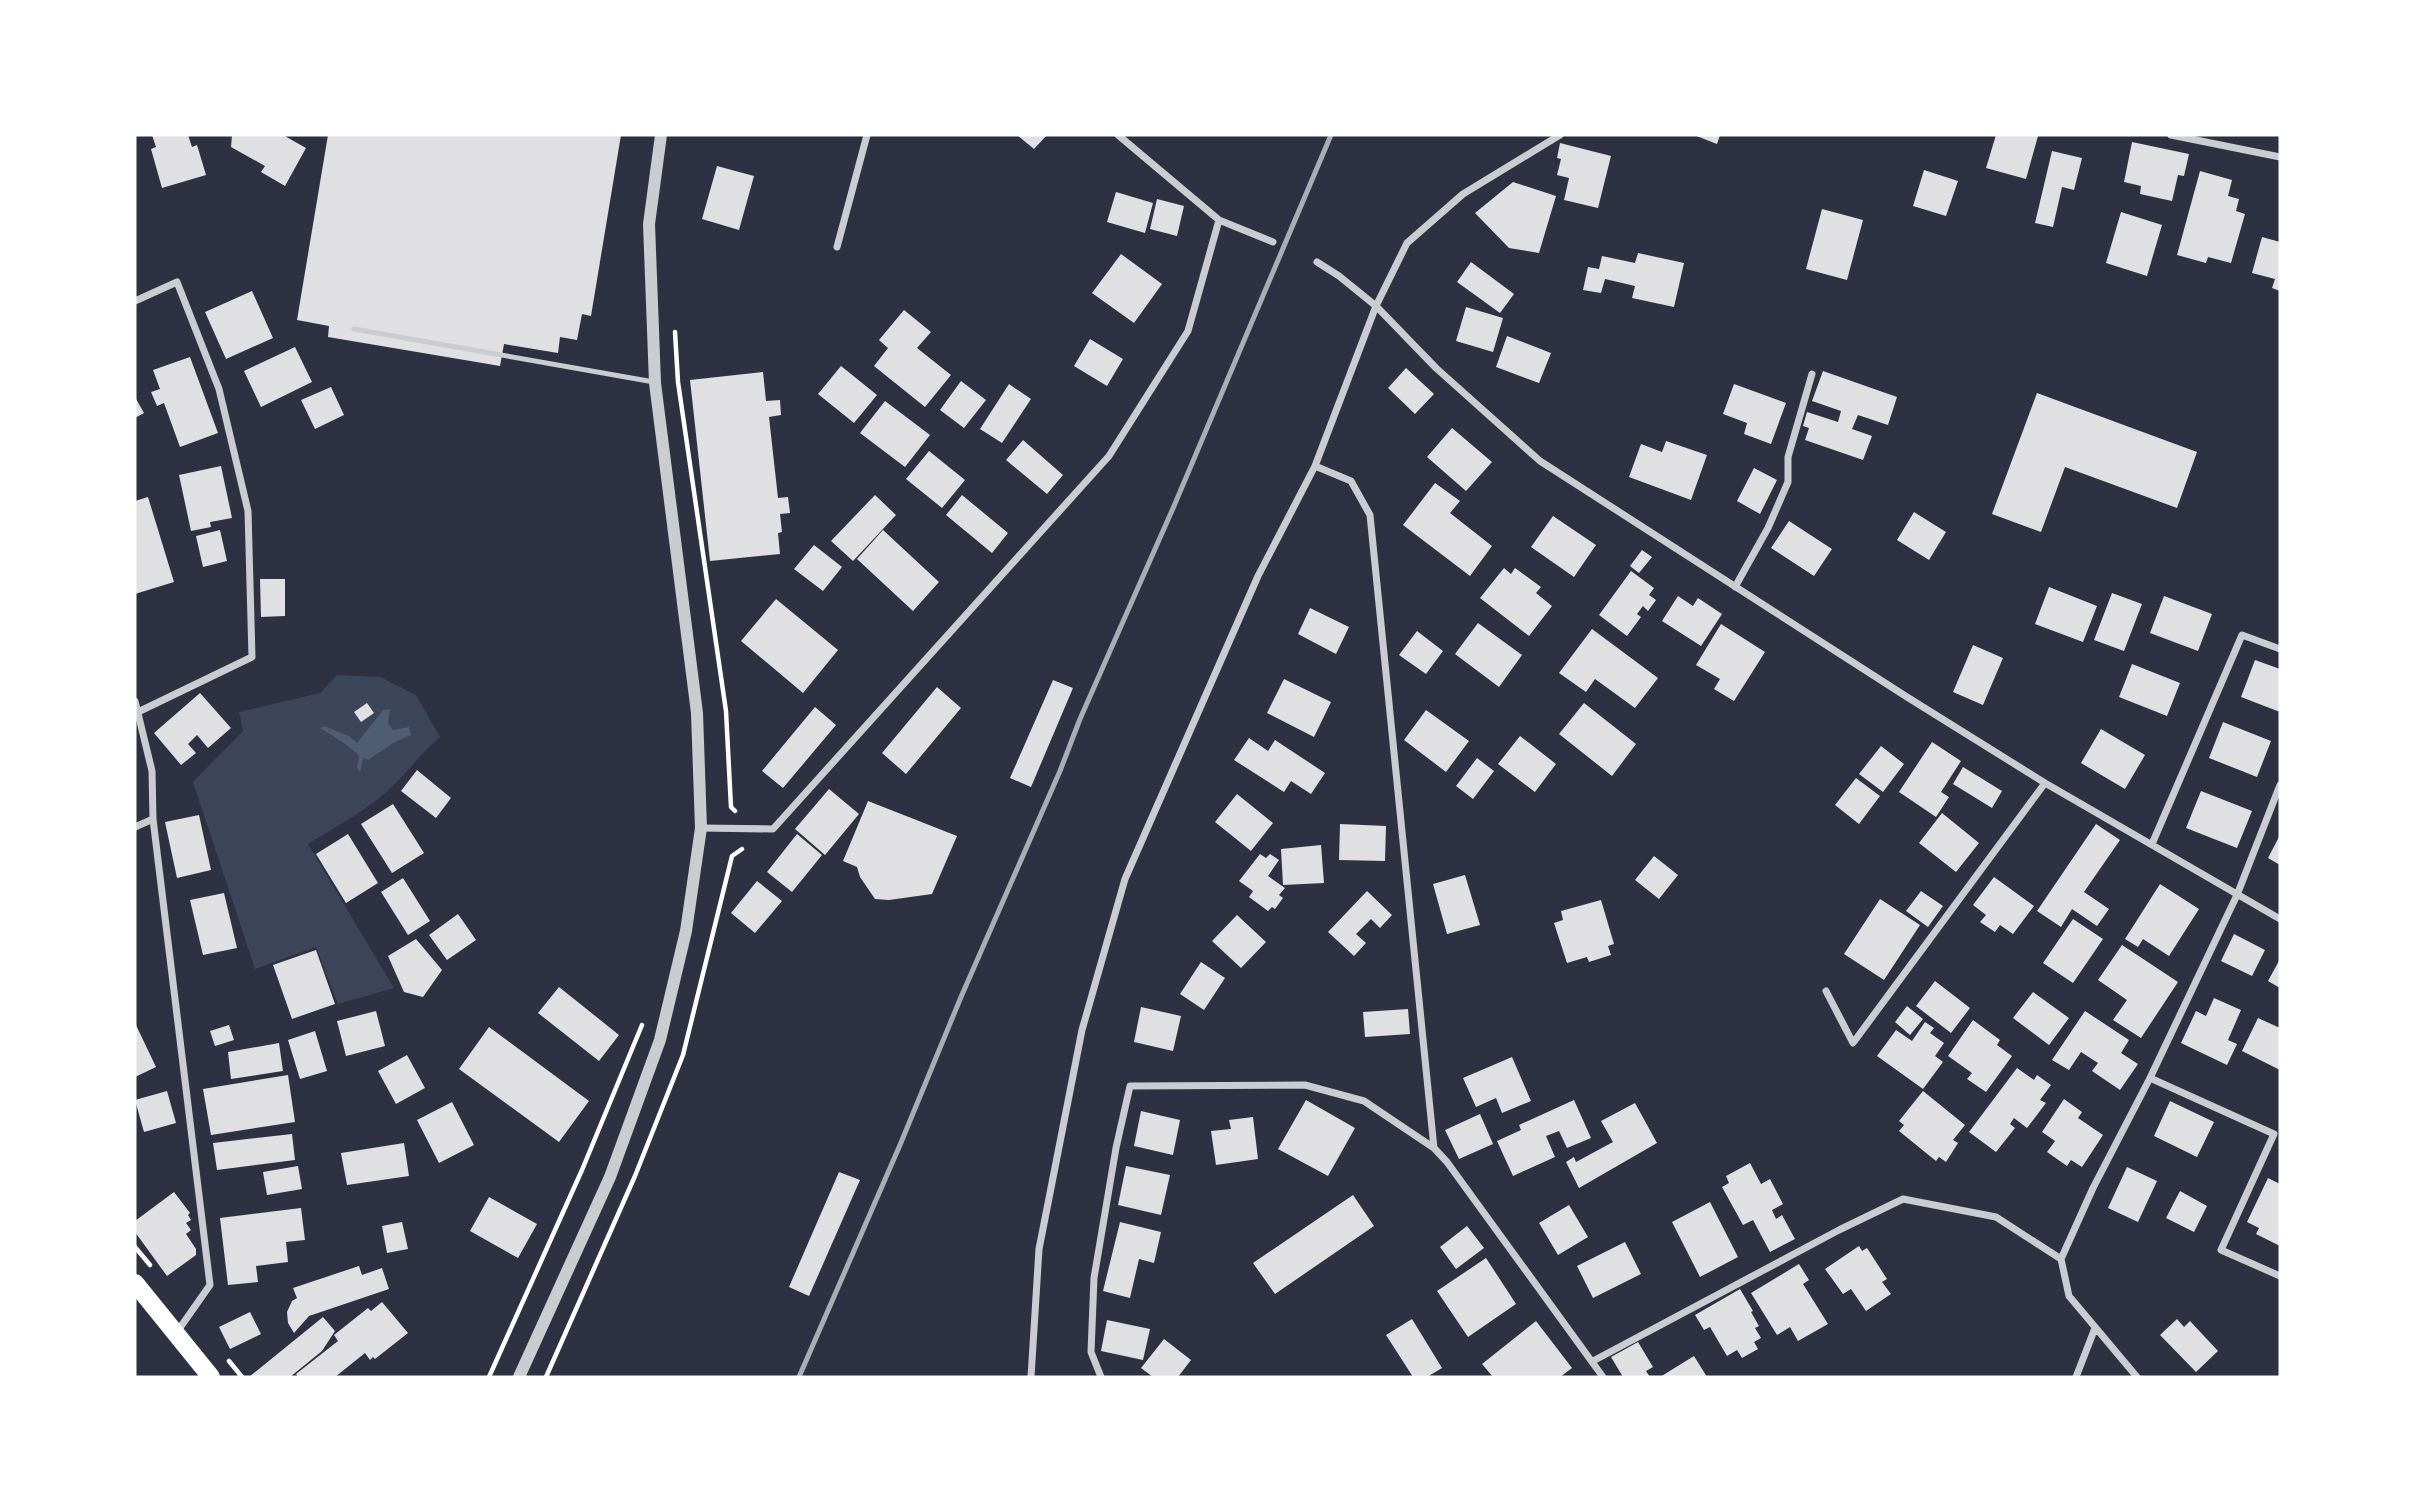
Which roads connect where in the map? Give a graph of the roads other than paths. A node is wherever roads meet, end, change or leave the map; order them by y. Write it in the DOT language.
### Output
graph roads {
  1 [pos="661,135"];
  2 [pos="867,135"];
  3 [pos="1118,135"];
  4 [pos="1560,135"];
  5 [pos="2171,135"];
  6 [pos="2280,157"];
  7 [pos="1219,220"];
  8 [pos="1273,242"];
  9 [pos="837,247"];
  10 [pos="1317,261"];
  11 [pos="135,302"];
  12 [pos="1376,306"];
  13 [pos="354,329"];
  14 [pos="1812,374"];
  15 [pos="655,383"];
  16 [pos="1315,466"];
  17 [pos="1735,587"];
  18 [pos="2280,649"];
  19 [pos="135,701"];
  20 [pos="138,712"];
  21 [pos="2045,783"];
  22 [pos="2280,785"];
  23 [pos="153,819"];
  24 [pos="135,827"];
  25 [pos="701,828"];
  26 [pos="2152,844"];
  27 [pos="2237,895"];
  28 [pos="2280,919"];
  29 [pos="1826,991"];
  30 [pos="2150,1078"];
  31 [pos="1434,1147"];
  32 [pos="2062,1259"];
  33 [pos="2280,1276"];
  34 [pos="135,1283"];
  35 [pos="2095,1328"];
  36 [pos="176,1334"];
  37 [pos="1593,1361"];
  38 [pos="211,1377"];
  39 [pos="519,1377"];
  40 [pos="1031,1377"];
  41 [pos="1101,1377"];
  42 [pos="1603,1377"];
  43 [pos="2076,1377"];
  44 [pos="2137,1377"];
  1 -- 15 [label="street"];
  2 -- 9 [label="street"];
  3 -- 7 [label="street"];
  4 -- 12 [label="street"];
  5 -- 6 [label="street"];
  7 -- 8 [label="street"];
  7 -- 25 [label="street"];
  10 -- 12 [label="street"];
  11 -- 20 [label="street"];
  12 -- 16 [label="street"];
  12 -- 17 [label="street"];
  13 -- 15 [label="lane"];
  14 -- 17 [label="street"];
  15 -- 25 [label="street"];
  16 -- 31 [label="street"];
  16 -- 40 [label="street"];
  17 -- 21 [label="street"];
  18 -- 26 [label="street"];
  19 -- 20 [label="street"];
  20 -- 23 [label="street"];
  21 -- 26 [label="street"];
  21 -- 29 [label="street"];
  22 -- 27 [label="street"];
  23 -- 24 [label="street"];
  23 -- 36 [label="street"];
  25 -- 39 [label="street"];
  26 -- 27 [label="street"];
  27 -- 28 [label="street"];
  27 -- 30 [label="street"];
  30 -- 32 [label="street"];
  30 -- 33 [label="street"];
  31 -- 37 [label="street"];
  31 -- 41 [label="street"];
  32 -- 35 [label="street"];
  32 -- 37 [label="street"];
  34 -- 36 [label="main road"];
  35 -- 43 [label="street"];
  35 -- 44 [label="street"];
  36 -- 38 [label="main road"];
  37 -- 42 [label="street"];
}
